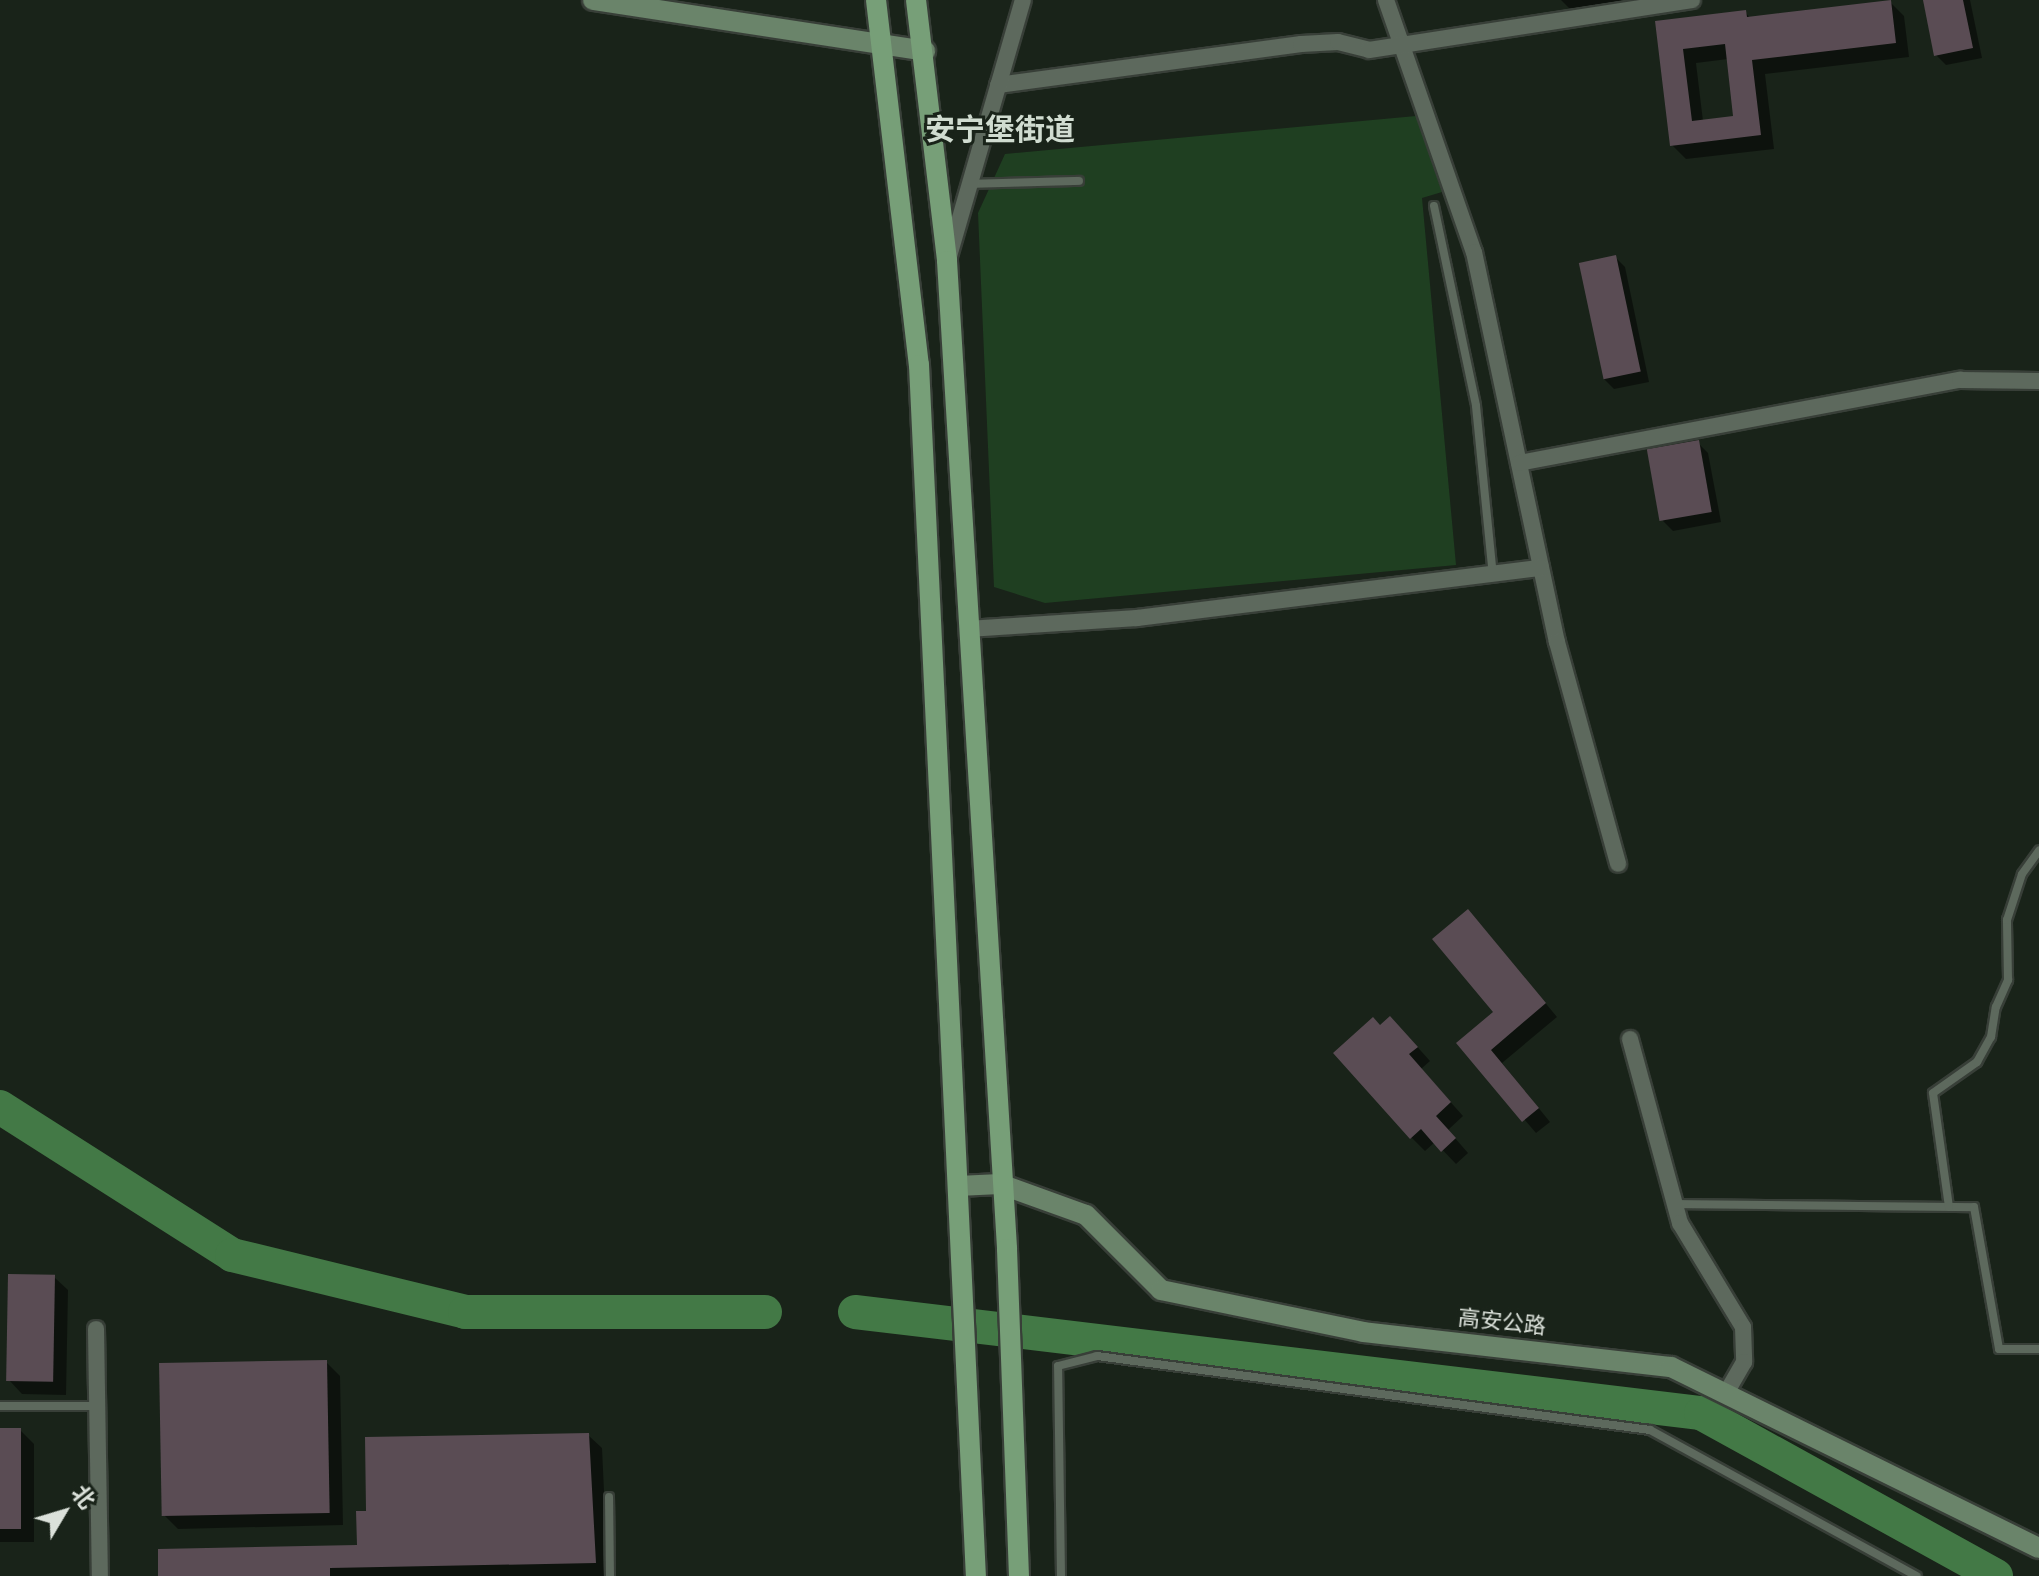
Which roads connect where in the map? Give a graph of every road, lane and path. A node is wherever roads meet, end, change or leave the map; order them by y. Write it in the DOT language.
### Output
graph roads {
  1 [pos="593,0"];
  2 [pos="876,0"];
  3 [pos="916,0"];
  4 [pos="1023,0"];
  5 [pos="1386,0"];
  6 [pos="1692,0"];
  7 [pos="1401,42"];
  8 [pos="884,48"];
  9 [pos="925,51"];
  10 [pos="998,85"];
  11 [pos="1079,181"];
  12 [pos="969,184"];
  13 [pos="1434,206"];
  14 [pos="947,261"];
  15 [pos="2039,381"];
  16 [pos="1519,463"];
  17 [pos="1541,568"];
  18 [pos="1493,575"];
  19 [pos="968,629"];
  20 [pos="2039,851"];
  21 [pos="1618,864"];
  22 [pos="1630,1039"];
  23 [pos="1000,1184"];
  24 [pos="958,1186"];
  25 [pos="1675,1204"];
  26 [pos="1949,1207"];
  27 [pos="96,1329"];
  28 [pos="2039,1349"];
  29 [pos="1727,1392"];
  30 [pos="0,1406"];
  31 [pos="97,1406"];
  32 [pos="609,1497"];
  33 [pos="2039,1548"];
  34 [pos="100,1576"];
  35 [pos="610,1576"];
  36 [pos="976,1576"];
  37 [pos="1019,1576"];
  38 [pos="1061,1576"];
  39 [pos="1917,1576"];
  1 -- 8 [label="street"];
  2 -- 8 [label="main road"];
  3 -- 9 [label="main road"];
  4 -- 10 [label="street"];
  5 -- 7 [label="street"];
  6 -- 7 [label="street"];
  7 -- 10 [label="street"];
  7 -- 16 [label="street"];
  8 -- 9 [label="street"];
  8 -- 24 [label="main road"];
  9 -- 14 [label="main road"];
  10 -- 12 [label="street"];
  11 -- 12 [label="lane"];
  12 -- 14 [label="street"];
  13 -- 18 [label="lane"];
  14 -- 19 [label="main road"];
  15 -- 16 [label="street"];
  16 -- 17 [label="street"];
  17 -- 18 [label="street"];
  17 -- 21 [label="street"];
  18 -- 19 [label="street"];
  19 -- 23 [label="main road"];
  20 -- 26 [label="lane"];
  22 -- 25 [label="street"];
  23 -- 24 [label="street, 高安公路"];
  23 -- 29 [label="street, 高安公路"];
  23 -- 37 [label="main road"];
  24 -- 36 [label="main road"];
  25 -- 26 [label="lane"];
  25 -- 29 [label="street"];
  26 -- 28 [label="lane"];
  27 -- 31 [label="street"];
  29 -- 33 [label="street, 高安公路"];
  30 -- 31 [label="lane"];
  31 -- 34 [label="street"];
  32 -- 35 [label="lane"];
  38 -- 39 [label="lane"];
}
